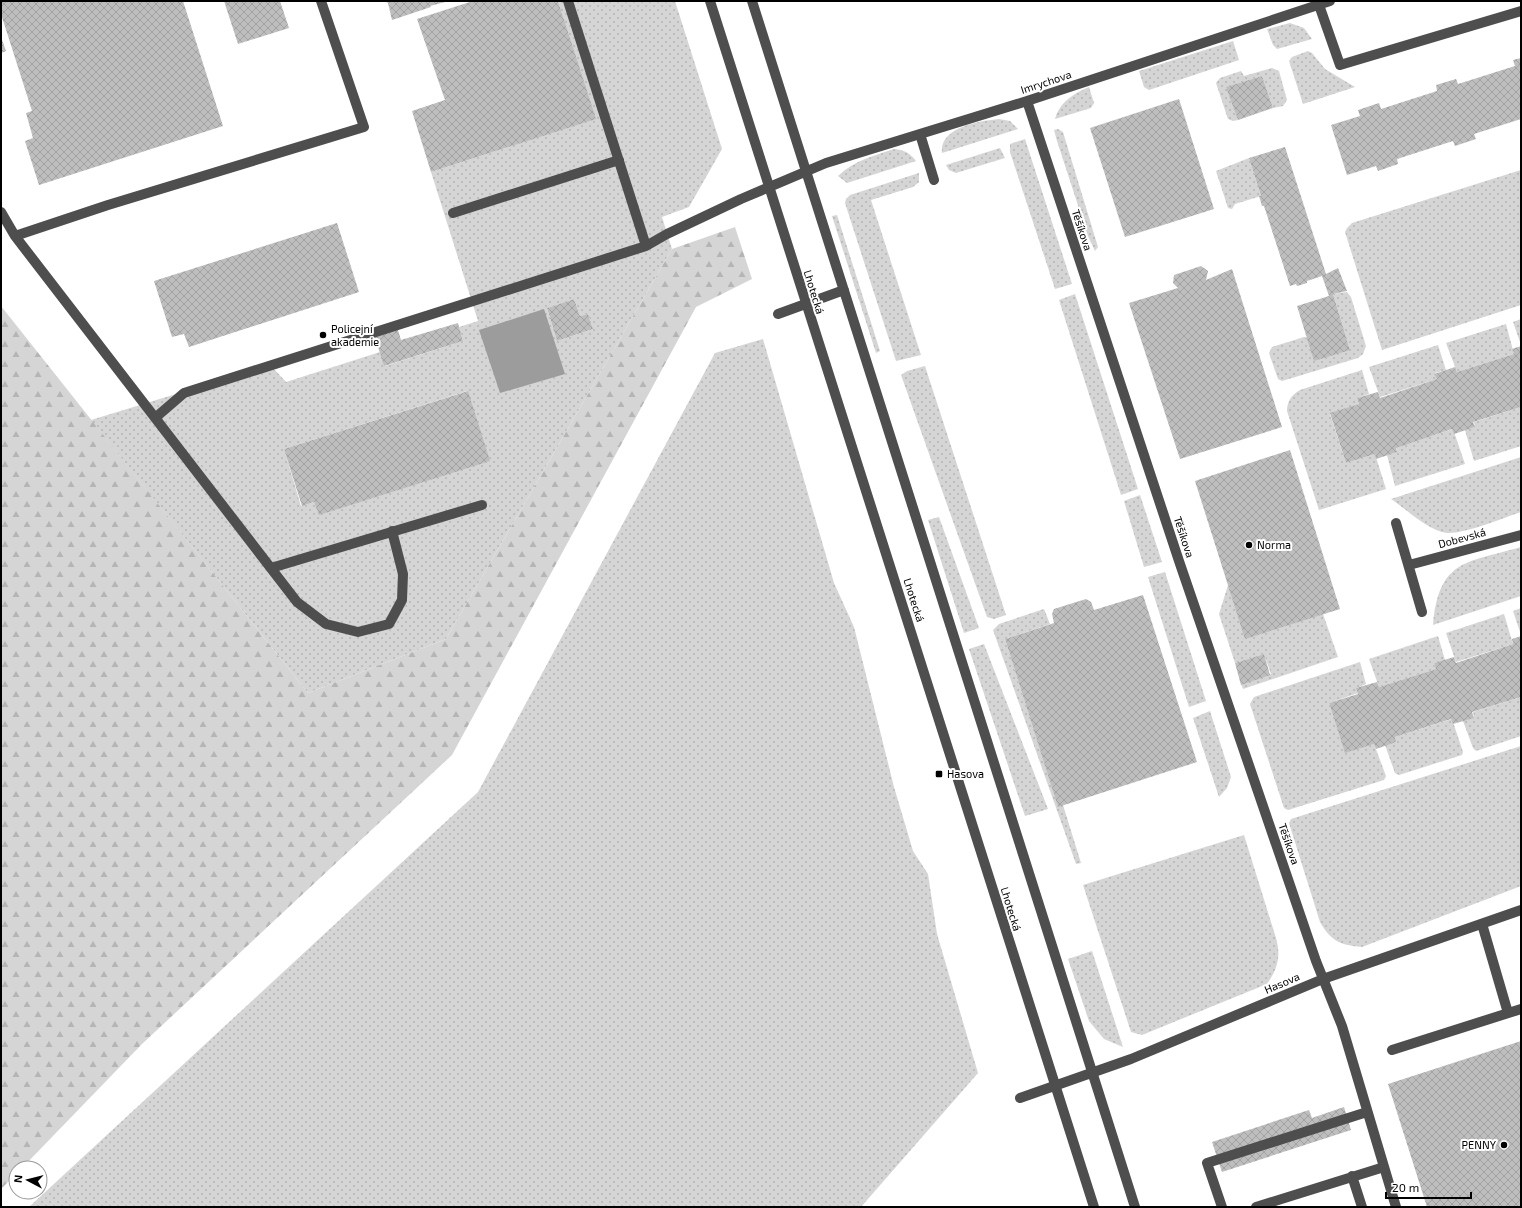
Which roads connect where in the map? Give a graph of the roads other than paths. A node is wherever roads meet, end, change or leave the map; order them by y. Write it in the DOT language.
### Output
graph roads {
  1 [pos="321,1"];
  2 [pos="568,1"];
  3 [pos="710,1"];
  4 [pos="752,1"];
  5 [pos="1330,1"];
  6 [pos="1319,4"];
  7 [pos="1521,11"];
  8 [pos="1027,101"];
  9 [pos="920,134"];
  10 [pos="619,160"];
  11 [pos="806,170"];
  12 [pos="934,180"];
  13 [pos="769,187"];
  14 [pos="1,212"];
  15 [pos="453,213"];
  16 [pos="15,236"];
  17 [pos="646,246"];
  18 [pos="844,290"];
  19 [pos="805,303"];
  20 [pos="778,314"];
  21 [pos="155,418"];
  22 [pos="482,505"];
  23 [pos="1396,523"];
  24 [pos="392,531"];
  25 [pos="1521,534"];
  26 [pos="1409,565"];
  27 [pos="271,568"];
  28 [pos="1422,612"];
  29 [pos="1521,910"];
  30 [pos="1482,924"];
  31 [pos="1322,979"];
  32 [pos="1521,1009"];
  33 [pos="1508,1013"];
  34 [pos="1392,1050"];
  35 [pos="1092,1073"];
  36 [pos="1055,1087"];
  37 [pos="1020,1098"];
  38 [pos="1366,1112"];
  39 [pos="1384,1167"];
  40 [pos="1352,1176"];
  41 [pos="1276,1204"];
  42 [pos="1094,1207"];
  43 [pos="1135,1207"];
  44 [pos="1222,1207"];
  45 [pos="1256,1207"];
  46 [pos="1362,1207"];
  47 [pos="1396,1207"];
  1 -- 16 [label="street"];
  2 -- 10 [label="street"];
  3 -- 13 [label="street, Lhotecká"];
  4 -- 11 [label="street"];
  5 -- 6 [label="street, Imrychova"];
  6 -- 7 [label="street"];
  6 -- 8 [label="street, Imrychova"];
  8 -- 9 [label="street, Imrychova"];
  8 -- 31 [label="street, Těšíkova"];
  9 -- 11 [label="street, Imrychova"];
  9 -- 12 [label="street"];
  10 -- 15 [label="street"];
  10 -- 17 [label="street"];
  11 -- 13 [label="street, Imrychova"];
  11 -- 18 [label="street"];
  13 -- 17 [label="street, Imrychova"];
  13 -- 19 [label="street, Lhotecká"];
  14 -- 16 [label="street"];
  16 -- 21 [label="street"];
  17 -- 21 [label="street, Imrychova"];
  18 -- 19 [label="street"];
  18 -- 35 [label="street"];
  19 -- 20 [label="street"];
  19 -- 36 [label="street, Lhotecká"];
  21 -- 27 [label="street"];
  22 -- 24 [label="street"];
  23 -- 26 [label="street"];
  24 -- 27 [label="street"];
  24 -- 27 [label="street"];
  25 -- 26 [label="street, Dobevská"];
  26 -- 28 [label="street"];
  29 -- 30 [label="street, Hasova"];
  30 -- 31 [label="street, Hasova"];
  30 -- 33 [label="street"];
  31 -- 35 [label="street, Hasova"];
  31 -- 38 [label="street, Těšíkova"];
  32 -- 33 [label="street"];
  33 -- 34 [label="street"];
  35 -- 36 [label="street, Hasova"];
  35 -- 43 [label="street"];
  36 -- 37 [label="street, Hasova"];
  36 -- 42 [label="street, Lhotecká"];
  38 -- 39 [label="street, Těšíkova"];
  38 -- 44 [label="street"];
  39 -- 40 [label="street"];
  39 -- 47 [label="street, Těšíkova"];
  40 -- 41 [label="street"];
  40 -- 46 [label="street"];
  41 -- 45 [label="street"];
}
